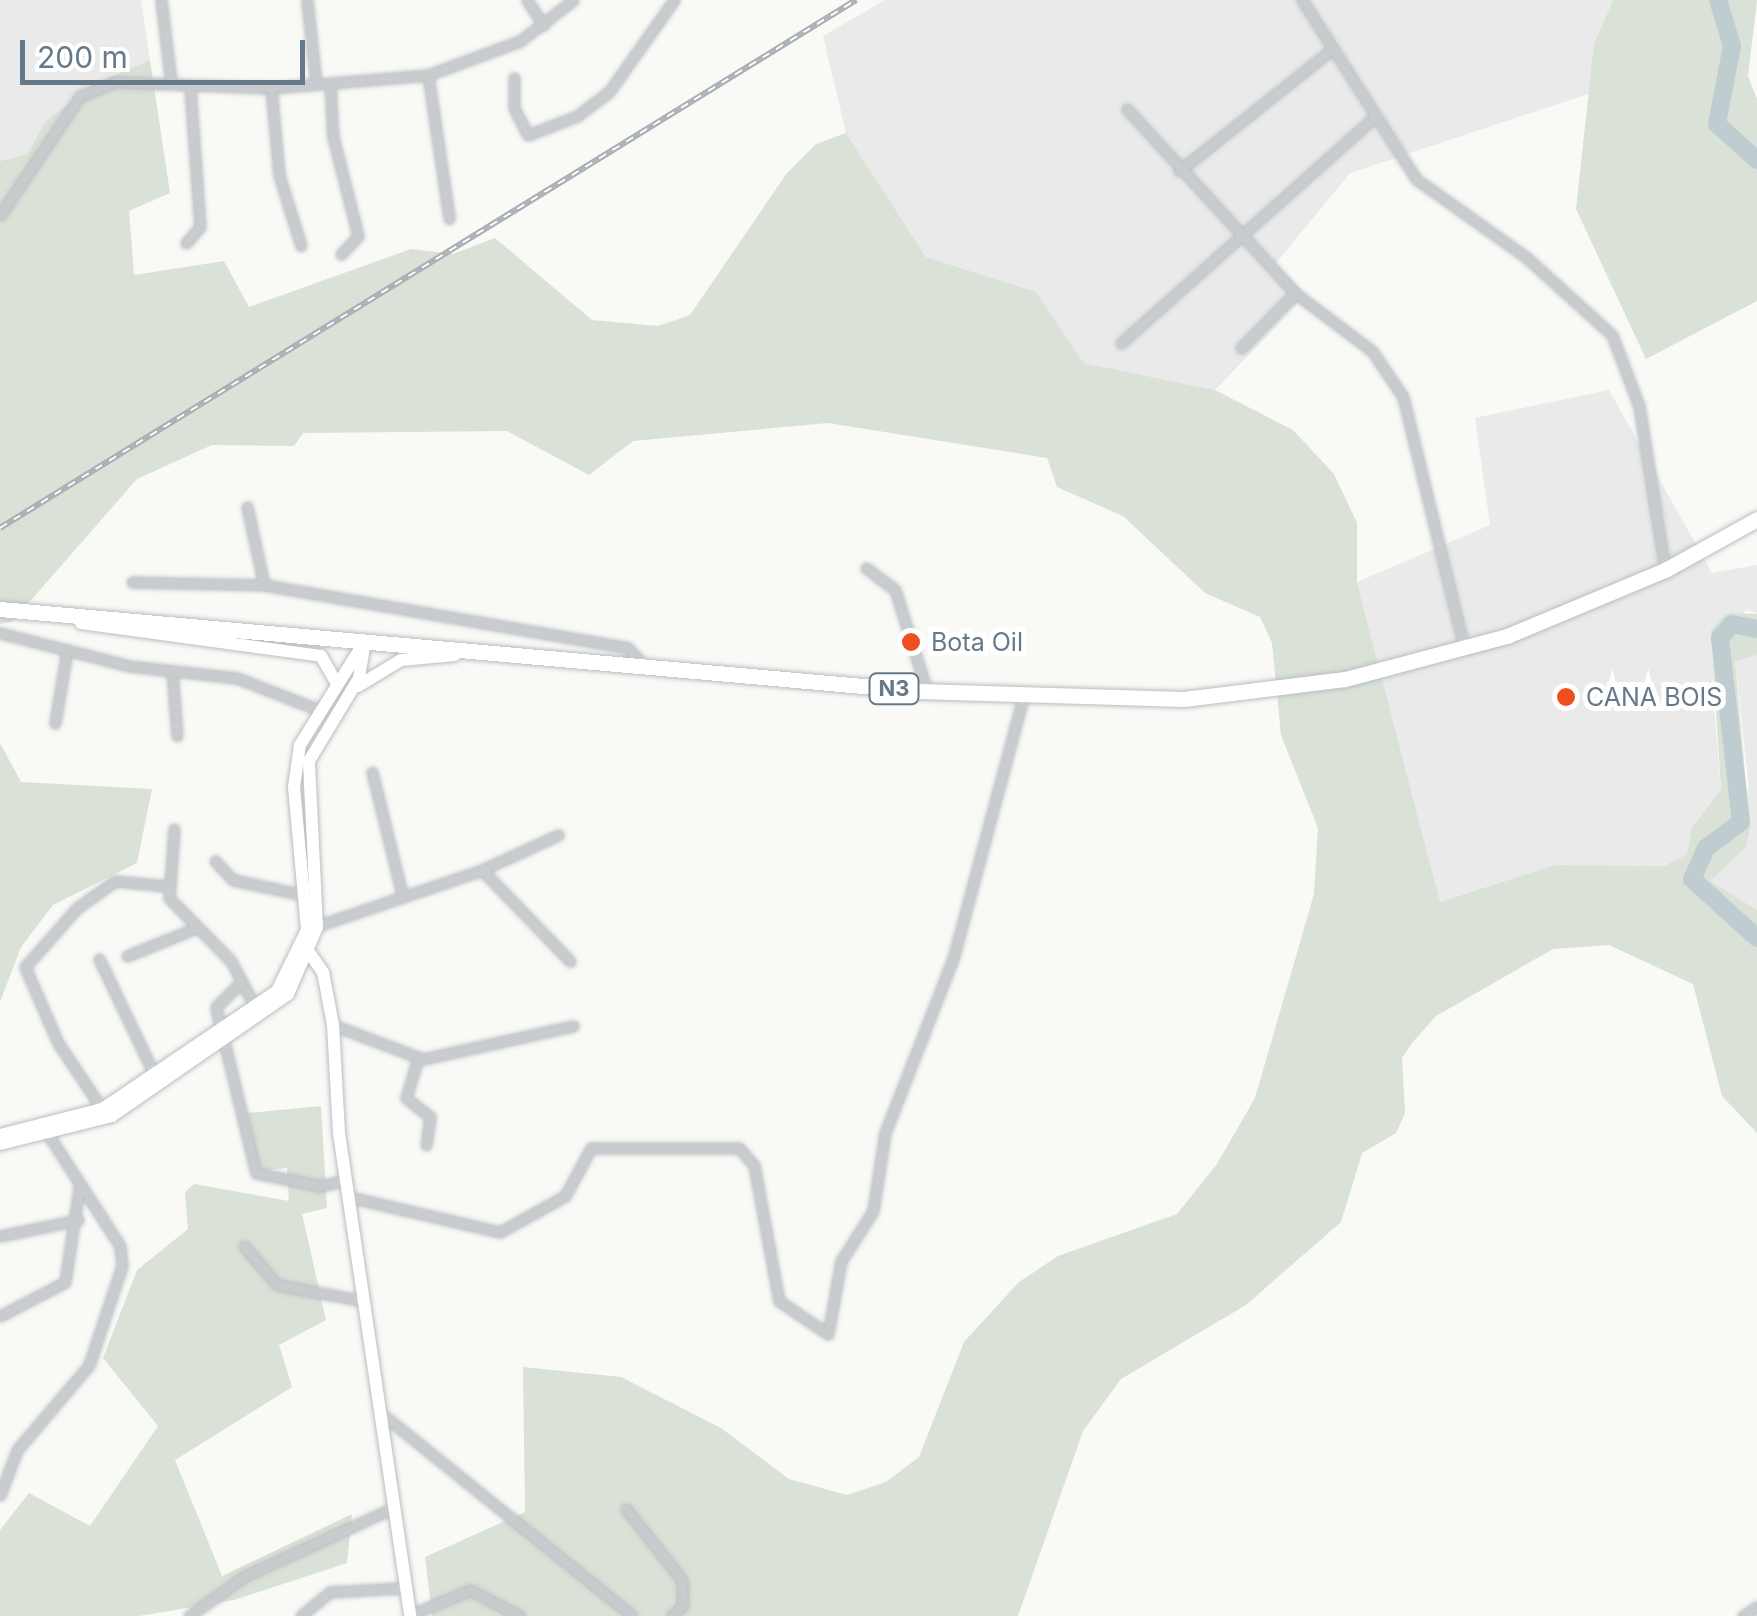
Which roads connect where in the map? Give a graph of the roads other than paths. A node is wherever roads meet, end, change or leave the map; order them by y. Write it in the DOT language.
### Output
graph roads {
  1 [pos="161,0"];
  2 [pos="307,0"];
  3 [pos="528,0"];
  4 [pos="573,0"];
  5 [pos="674,0"];
  6 [pos="1302,0"];
  7 [pos="542,24"];
  8 [pos="1331,50"];
  9 [pos="428,75"];
  10 [pos="514,78"];
  11 [pos="171,83"];
  12 [pos="316,84"];
  13 [pos="330,84"];
  14 [pos="190,87"];
  15 [pos="271,88"];
  16 [pos="1127,109"];
  17 [pos="1376,116"];
  18 [pos="1179,172"];
  19 [pos="0,215"];
  20 [pos="449,218"];
  21 [pos="1237,232"];
  22 [pos="186,243"];
  23 [pos="302,246"];
  24 [pos="341,254"];
  25 [pos="1295,292"];
  26 [pos="1121,343"];
  27 [pos="1241,348"];
  28 [pos="247,507"];
  29 [pos="1757,519"];
  30 [pos="866,568"];
  31 [pos="1665,570"];
  32 [pos="132,582"];
  33 [pos="264,585"];
  34 [pos="0,609"];
  35 [pos="0,632"];
  36 [pos="364,641"];
  37 [pos="1464,648"];
  38 [pos="67,650"];
  39 [pos="514,655"];
  40 [pos="646,667"];
  41 [pos="172,671"];
  42 [pos="336,685"];
  43 [pos="927,692"];
  44 [pos="349,694"];
  45 [pos="1023,698"];
  46 [pos="319,710"];
  47 [pos="55,723"];
  48 [pos="178,736"];
  49 [pos="372,772"];
  50 [pos="174,829"];
  51 [pos="558,835"];
  52 [pos="215,861"];
  53 [pos="482,870"];
  54 [pos="167,886"];
  55 [pos="304,894"];
  56 [pos="402,894"];
  57 [pos="196,928"];
  58 [pos="312,928"];
  59 [pos="307,949"];
  60 [pos="127,956"];
  61 [pos="99,959"];
  62 [pos="570,960"];
  63 [pos="241,982"];
  64 [pos="257,1011"];
  65 [pos="332,1025"];
  66 [pos="573,1026"];
  67 [pos="223,1040"];
  68 [pos="418,1058"];
  69 [pos="156,1079"];
  70 [pos="102,1109"];
  71 [pos="46,1134"];
  72 [pos="0,1135"];
  73 [pos="0,1144"];
  74 [pos="426,1145"];
  75 [pos="346,1180"];
  76 [pos="79,1188"];
  77 [pos="349,1197"];
  78 [pos="78,1220"];
  79 [pos="0,1236"];
  80 [pos="244,1246"];
  81 [pos="364,1302"];
  82 [pos="0,1316"];
  83 [pos="382,1414"];
  84 [pos="0,1495"];
  85 [pos="395,1507"];
  86 [pos="626,1508"];
  87 [pos="400,1588"];
  88 [pos="1757,1608"];
  89 [pos="409,1615"];
  90 [pos="189,1616"];
  91 [pos="300,1616"];
  92 [pos="520,1616"];
  93 [pos="632,1616"];
  94 [pos="672,1616"];
  95 [pos="1743,1616"];
  1 -- 11 [label="street"];
  2 -- 12 [label="street"];
  3 -- 7 [label="street"];
  4 -- 7 [label="street"];
  5 -- 10 [label="street"];
  6 -- 8 [label="street"];
  7 -- 9 [label="street"];
  8 -- 17 [label="street"];
  8 -- 18 [label="street"];
  9 -- 13 [label="street"];
  9 -- 20 [label="street"];
  11 -- 14 [label="street"];
  11 -- 19 [label="street"];
  12 -- 13 [label="street"];
  12 -- 15 [label="street"];
  13 -- 24 [label="street"];
  14 -- 15 [label="street"];
  14 -- 22 [label="street"];
  15 -- 23 [label="street"];
  16 -- 18 [label="street"];
  17 -- 21 [label="street"];
  17 -- 31 [label="street"];
  18 -- 21 [label="street"];
  21 -- 25 [label="street"];
  21 -- 26 [label="street"];
  25 -- 27 [label="street"];
  25 -- 37 [label="street"];
  28 -- 33 [label="street"];
  29 -- 31 [label="highway, N3"];
  30 -- 43 [label="street"];
  31 -- 37 [label="highway, N3"];
  32 -- 33 [label="street"];
  33 -- 40 [label="street"];
  34 -- 36 [label="highway, N3"];
  34 -- 42 [label="street"];
  35 -- 38 [label="street"];
  36 -- 39 [label="highway, N3"];
  36 -- 42 [label="street"];
  36 -- 44 [label="street"];
  37 -- 45 [label="highway, N3"];
  38 -- 41 [label="street"];
  38 -- 47 [label="street"];
  39 -- 40 [label="highway, N3"];
  39 -- 44 [label="street"];
  40 -- 43 [label="highway, N3"];
  41 -- 46 [label="street"];
  41 -- 48 [label="street"];
  42 -- 46 [label="street"];
  43 -- 45 [label="highway, N3"];
  44 -- 58 [label="street"];
  45 -- 77 [label="street"];
  46 -- 55 [label="street"];
  49 -- 56 [label="street"];
  50 -- 54 [label="street"];
  51 -- 53 [label="street"];
  52 -- 55 [label="street"];
  53 -- 56 [label="street"];
  53 -- 62 [label="street"];
  54 -- 57 [label="street"];
  54 -- 70 [label="street"];
  55 -- 58 [label="street"];
  56 -- 58 [label="street"];
  57 -- 60 [label="street"];
  57 -- 63 [label="street"];
  58 -- 59 [label="street"];
  59 -- 64 [label="street"];
  59 -- 65 [label="street"];
  59 -- 67 [label="street"];
  61 -- 69 [label="street"];
  63 -- 64 [label="street"];
  63 -- 67 [label="street"];
  64 -- 67 [label="street"];
  65 -- 68 [label="street"];
  65 -- 75 [label="street"];
  66 -- 68 [label="street"];
  67 -- 69 [label="street"];
  67 -- 71 [label="street"];
  67 -- 75 [label="street"];
  68 -- 74 [label="street"];
  69 -- 70 [label="street"];
  70 -- 71 [label="street"];
  71 -- 72 [label="street"];
  71 -- 73 [label="street"];
  71 -- 76 [label="street"];
  75 -- 77 [label="street"];
  76 -- 78 [label="street"];
  76 -- 84 [label="street"];
  77 -- 81 [label="street"];
  78 -- 79 [label="street"];
  78 -- 82 [label="street"];
  80 -- 81 [label="street"];
  81 -- 83 [label="street"];
  83 -- 85 [label="street"];
  83 -- 93 [label="street"];
  85 -- 87 [label="street"];
  85 -- 90 [label="street"];
  86 -- 94 [label="street"];
  87 -- 89 [label="street"];
  87 -- 91 [label="street"];
  88 -- 95 [label="street"];
  89 -- 92 [label="street"];
}
